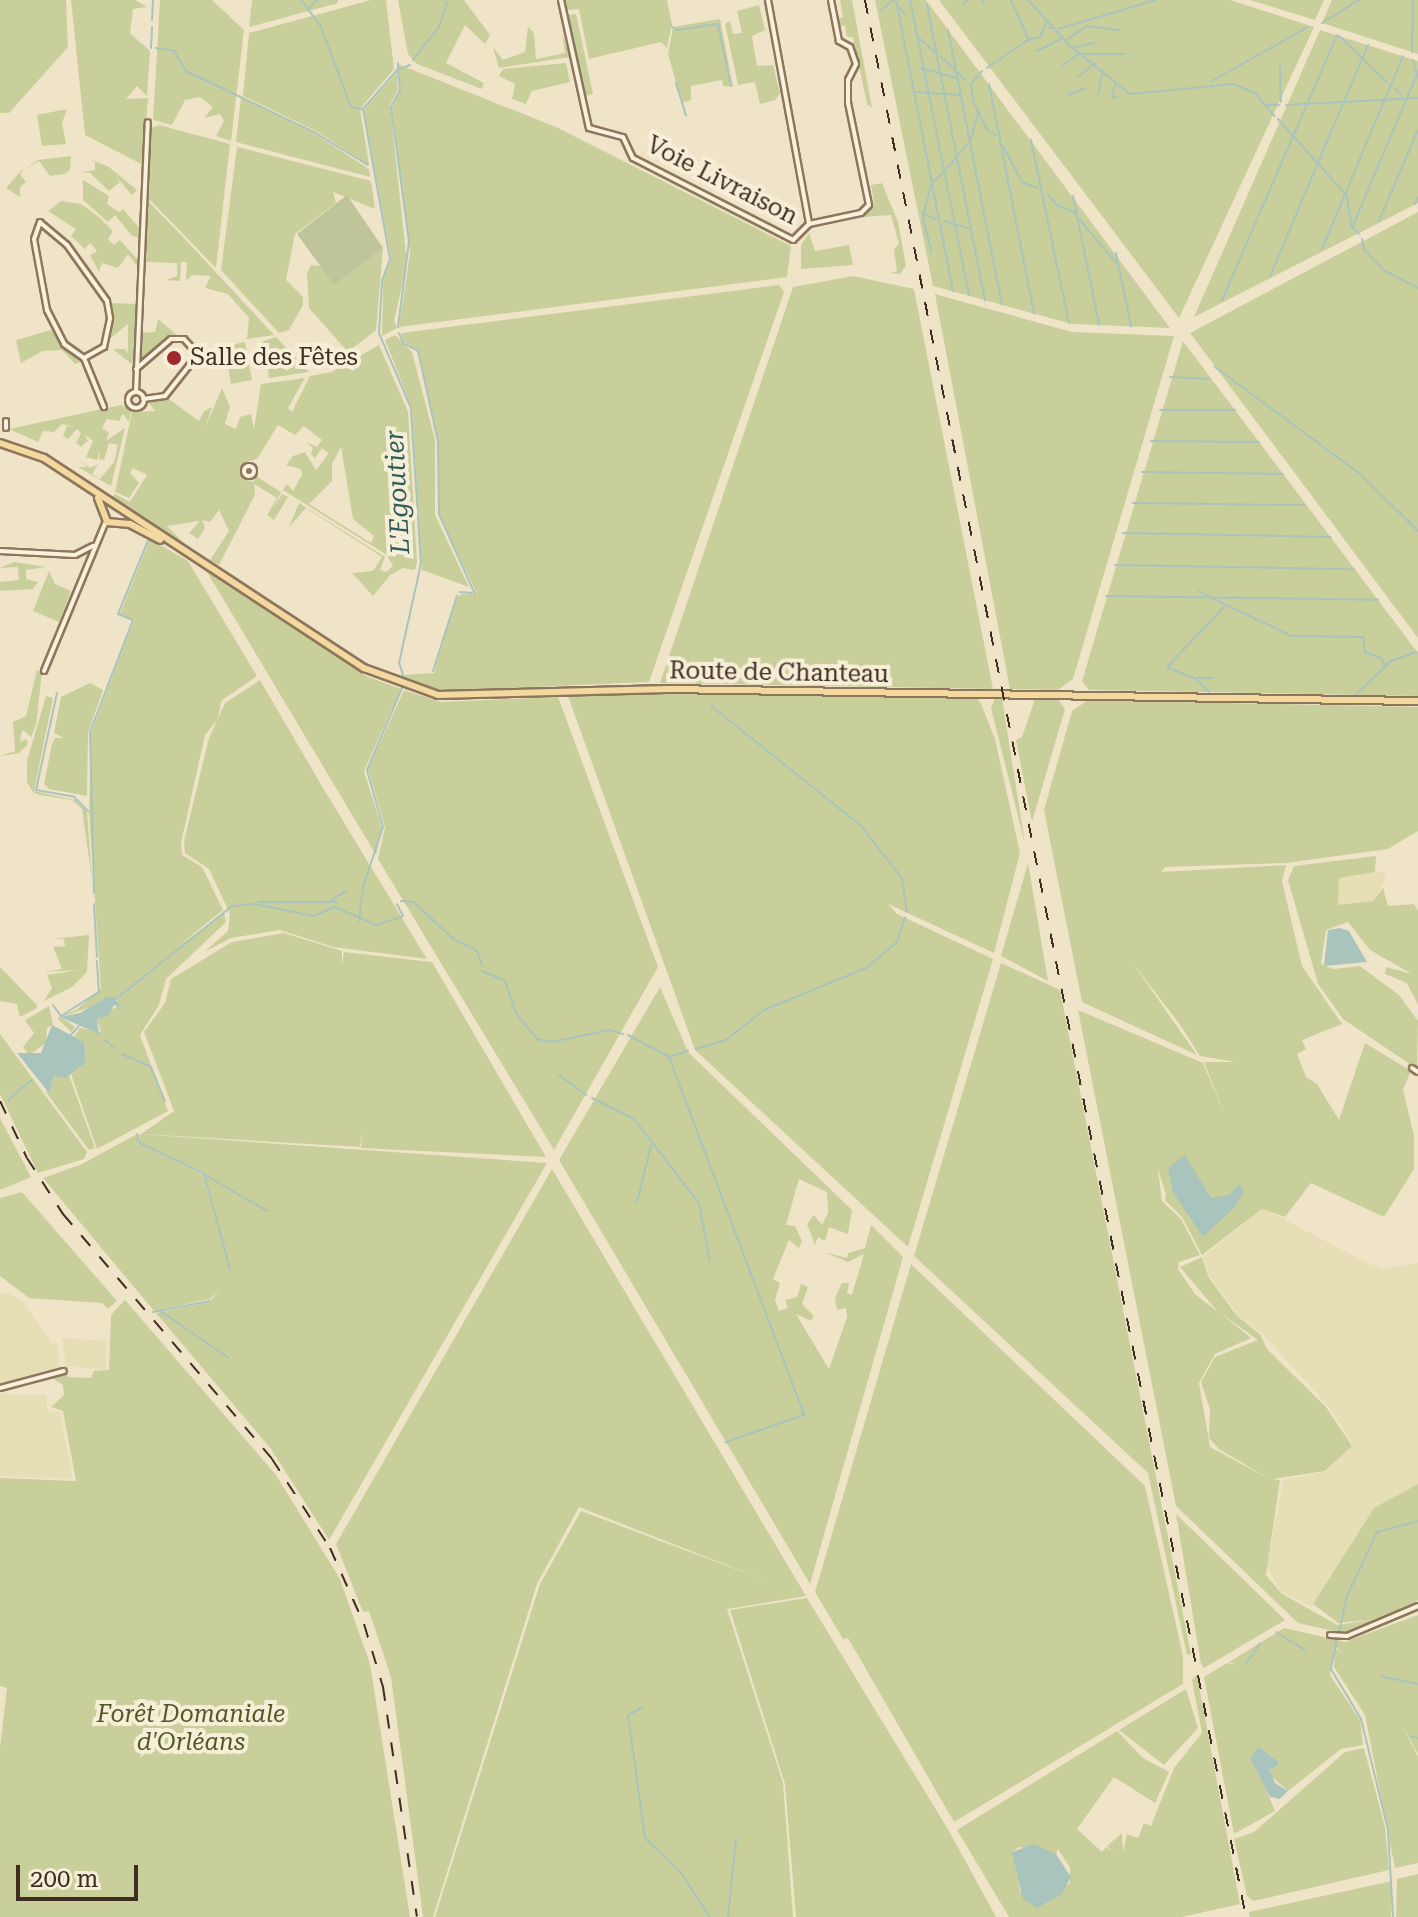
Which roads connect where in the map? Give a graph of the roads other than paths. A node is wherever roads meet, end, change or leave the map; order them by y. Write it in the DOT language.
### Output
graph roads {
  1 [pos="561,0"];
  2 [pos="768,0"];
  3 [pos="831,0"];
  4 [pos="148,122"];
  5 [pos="809,224"];
  6 [pos="84,358"];
  7 [pos="136,369"];
  8 [pos="136,392"];
  9 [pos="143,399"];
  10 [pos="104,407"];
  11 [pos="6,421"];
  12 [pos="6,428"];
  13 [pos="0,442"];
  14 [pos="92,493"];
  15 [pos="115,505"];
  16 [pos="104,511"];
  17 [pos="122,513"];
  18 [pos="113,522"];
  19 [pos="96,542"];
  20 [pos="179,549"];
  21 [pos="0,551"];
  22 [pos="44,671"];
  23 [pos="1418,701"];
  24 [pos="1412,1068"];
  25 [pos="1418,1072"];
  26 [pos="64,1371"];
  27 [pos="0,1388"];
  28 [pos="1418,1606"];
  29 [pos="1330,1635"];
  1 -- 5 [label="street, Voie Livraison"];
  2 -- 5 [label="street"];
  3 -- 5 [label="street"];
  4 -- 7 [label="street"];
  6 -- 6 [label="street"];
  6 -- 10 [label="street"];
  7 -- 8 [label="street"];
  7 -- 9 [label="street"];
  8 -- 9 [label="street"];
  8 -- 9 [label="street"];
  11 -- 12 [label="street"];
  13 -- 14 [label="main road, Route de Chanteau"];
  14 -- 15 [label="main road, Route de Chanteau"];
  14 -- 16 [label="main road, Route de Chanteau"];
  15 -- 16 [label="main road"];
  15 -- 17 [label="main road, Route de Chanteau"];
  16 -- 18 [label="main road, Route de Chanteau"];
  17 -- 18 [label="main road"];
  17 -- 20 [label="main road, Route de Chanteau"];
  18 -- 19 [label="street"];
  18 -- 20 [label="main road, Route de Chanteau"];
  19 -- 21 [label="street"];
  19 -- 22 [label="street"];
  20 -- 23 [label="main road, Route de Chanteau"];
  24 -- 25 [label="street"];
  26 -- 27 [label="street"];
  28 -- 29 [label="street"];
}
